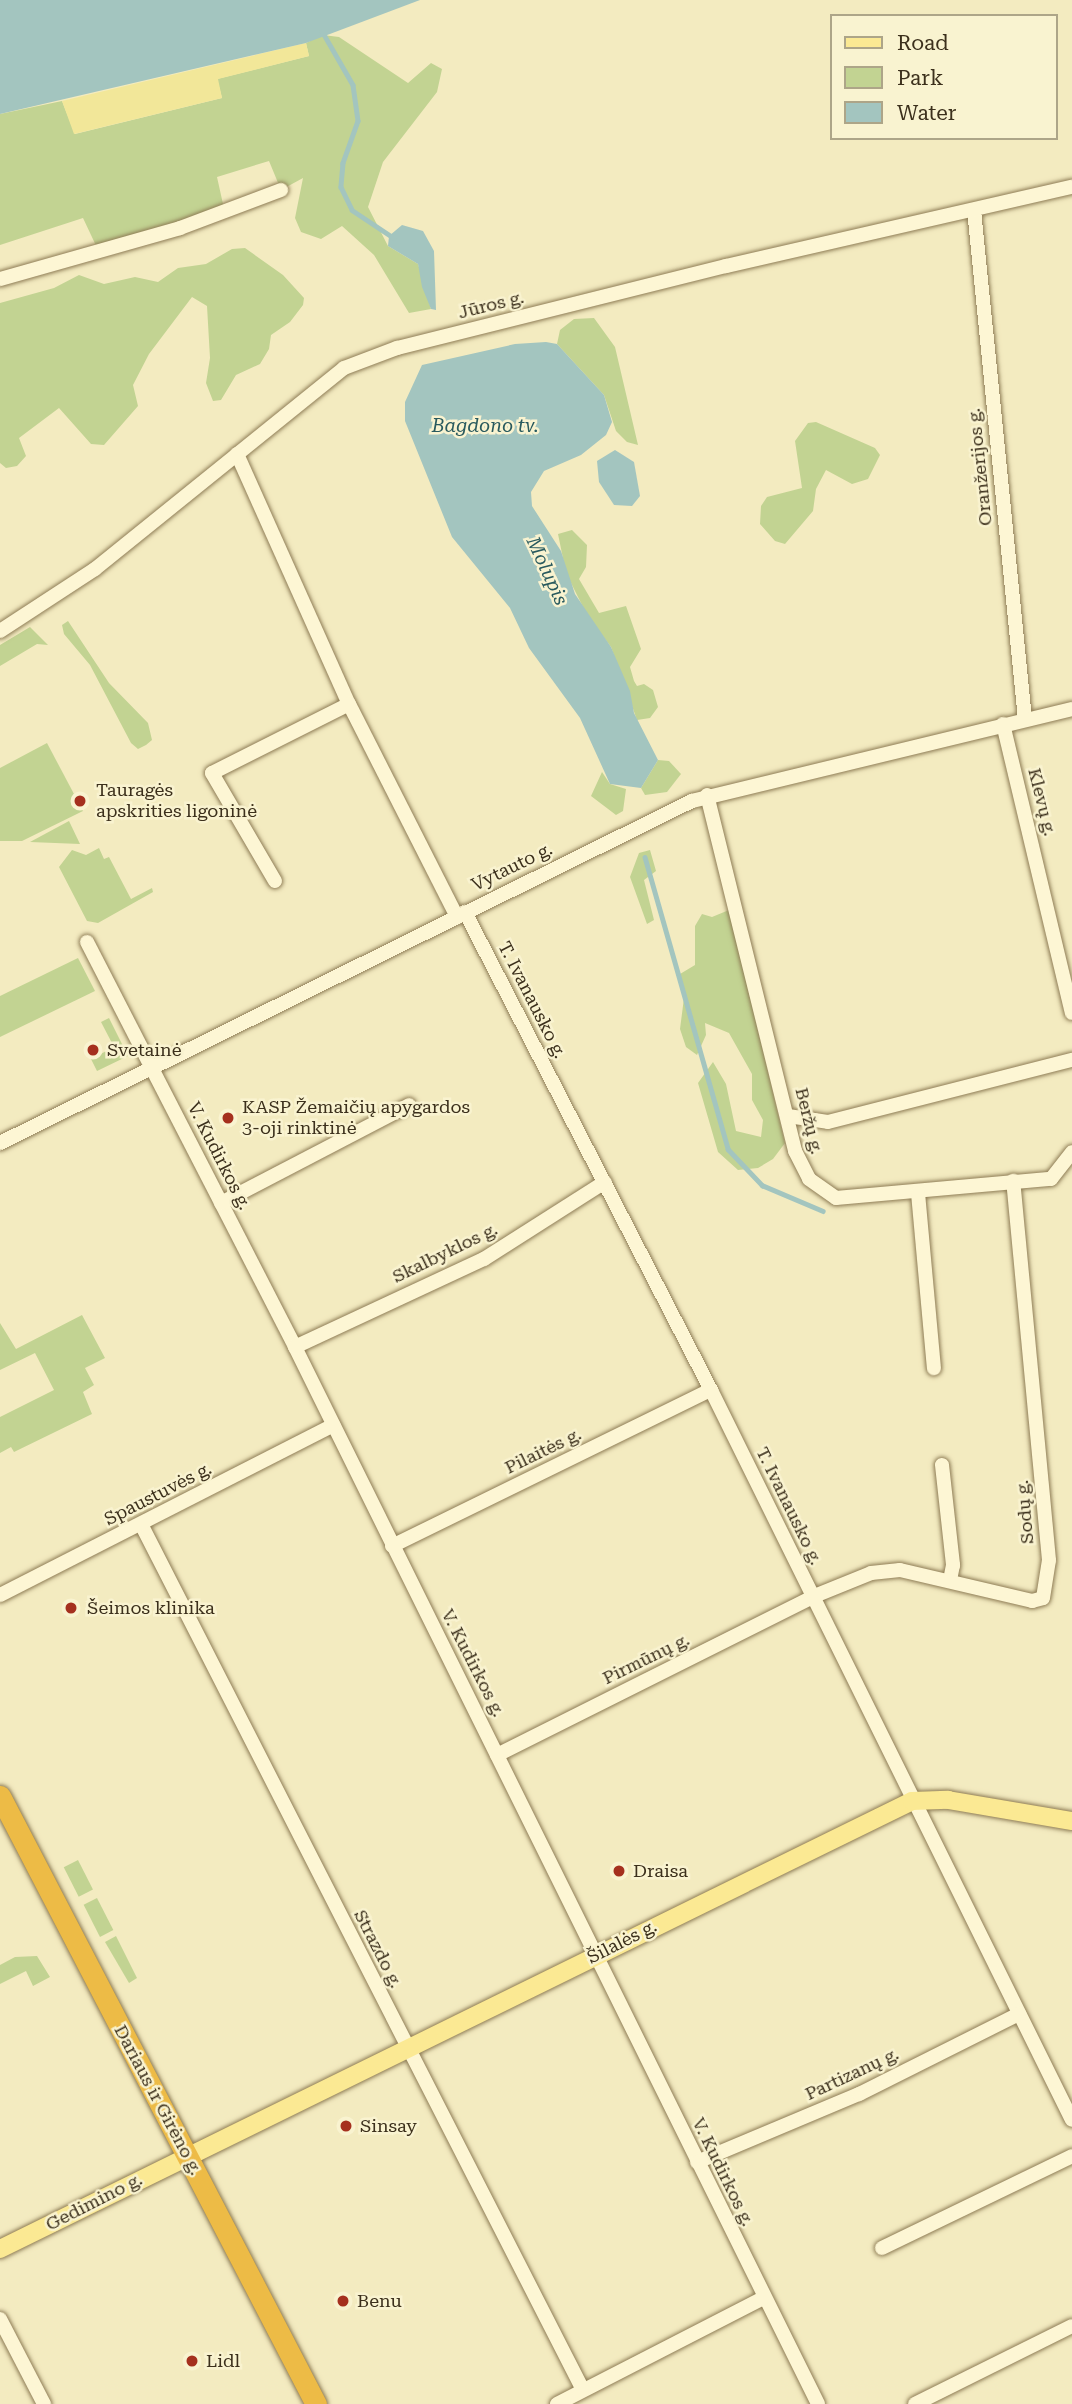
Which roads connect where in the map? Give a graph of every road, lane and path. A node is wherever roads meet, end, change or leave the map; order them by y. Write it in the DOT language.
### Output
graph roads {
  1 [pos="1072,187"];
  2 [pos="281,190"];
  3 [pos="974,210"];
  4 [pos="0,279"];
  5 [pos="237,454"];
  6 [pos="0,631"];
  7 [pos="349,704"];
  8 [pos="1072,709"];
  9 [pos="1025,719"];
  10 [pos="1003,724"];
  11 [pos="707,795"];
  12 [pos="275,881"];
  13 [pos="461,915"];
  14 [pos="87,942"];
  15 [pos="1072,1013"];
  16 [pos="1072,1060"];
  17 [pos="152,1067"];
  18 [pos="409,1105"];
  19 [pos="788,1116"];
  20 [pos="0,1143"];
  21 [pos="1072,1152"];
  22 [pos="1013,1181"];
  23 [pos="604,1182"];
  24 [pos="918,1192"];
  25 [pos="221,1203"];
  26 [pos="295,1347"];
  27 [pos="934,1368"];
  28 [pos="710,1390"];
  29 [pos="333,1425"];
  30 [pos="942,1465"];
  31 [pos="141,1524"];
  32 [pos="392,1546"];
  33 [pos="950,1581"];
  34 [pos="0,1595"];
  35 [pos="812,1597"];
  36 [pos="497,1755"];
  37 [pos="0,1796"];
  38 [pos="912,1801"];
  39 [pos="1072,1821"];
  40 [pos="595,1956"];
  41 [pos="1019,2014"];
  42 [pos="406,2048"];
  43 [pos="1072,2120"];
  44 [pos="188,2155"];
  45 [pos="1072,2156"];
  46 [pos="697,2162"];
  47 [pos="882,2248"];
  48 [pos="0,2249"];
  49 [pos="764,2298"];
  50 [pos="0,2319"];
  51 [pos="1072,2326"];
  52 [pos="583,2390"];
  53 [pos="44,2404"];
  54 [pos="316,2404"];
  55 [pos="557,2404"];
  56 [pos="818,2404"];
  57 [pos="915,2404"];
  1 -- 3 [label="street, Jūros g."];
  2 -- 4 [label="street"];
  3 -- 5 [label="street, Jūros g."];
  3 -- 9 [label="street, Oranžerijos g."];
  5 -- 6 [label="street, Jūros g."];
  5 -- 7 [label="street, T. Ivanausko g."];
  7 -- 12 [label="street"];
  7 -- 13 [label="street, T. Ivanausko g."];
  8 -- 9 [label="street, Vytauto g."];
  9 -- 10 [label="street, Vytauto g."];
  10 -- 11 [label="street, Vytauto g."];
  10 -- 15 [label="street, Klevų g."];
  11 -- 13 [label="street, Vytauto g."];
  11 -- 19 [label="street, Beržų g."];
  13 -- 17 [label="street, Vytauto g."];
  13 -- 23 [label="street, T. Ivanausko g."];
  14 -- 17 [label="street, V. Kudirkos g."];
  16 -- 19 [label="street"];
  17 -- 20 [label="street, Vytauto g."];
  17 -- 25 [label="street, V. Kudirkos g."];
  18 -- 25 [label="street"];
  19 -- 24 [label="street, Beržų g."];
  21 -- 22 [label="street, Beržų g."];
  22 -- 24 [label="street, Beržų g."];
  22 -- 33 [label="street, Sodų g."];
  23 -- 26 [label="street, Skalbyklos g."];
  23 -- 28 [label="street, T. Ivanausko g."];
  24 -- 27 [label="street"];
  25 -- 26 [label="street, V. Kudirkos g."];
  26 -- 29 [label="street, V. Kudirkos g."];
  28 -- 32 [label="street, Pilaitės g."];
  28 -- 35 [label="street, T. Ivanausko g."];
  29 -- 31 [label="street, Spaustuvės g."];
  29 -- 32 [label="street, V. Kudirkos g."];
  30 -- 33 [label="street"];
  31 -- 34 [label="street, Spaustuvės g."];
  31 -- 42 [label="street, Strazdo g."];
  32 -- 36 [label="street, V. Kudirkos g."];
  33 -- 35 [label="street, Sodų g."];
  35 -- 36 [label="street, Pirmūnų g."];
  35 -- 38 [label="street, T. Ivanausko g."];
  36 -- 40 [label="street, V. Kudirkos g."];
  37 -- 44 [label="highway, Dariaus ir Girėno g."];
  38 -- 39 [label="main road, Šilalės g."];
  38 -- 40 [label="main road, Šilalės g."];
  38 -- 41 [label="street, T. Ivanausko g."];
  40 -- 42 [label="main road, Šilalės g."];
  40 -- 46 [label="street, V. Kudirkos g."];
  41 -- 43 [label="street, T. Ivanausko g."];
  41 -- 46 [label="street, Partizanų g."];
  42 -- 44 [label="main road, Šilalės g."];
  42 -- 52 [label="street, Strazdo g."];
  44 -- 48 [label="main road, Gedimino g."];
  44 -- 54 [label="highway, Dariaus ir Girėno g."];
  45 -- 47 [label="street"];
  46 -- 49 [label="street, V. Kudirkos g."];
  49 -- 52 [label="street"];
  49 -- 56 [label="street, V. Kudirkos g."];
  50 -- 53 [label="street"];
  51 -- 57 [label="street"];
  52 -- 55 [label="street"];
}
